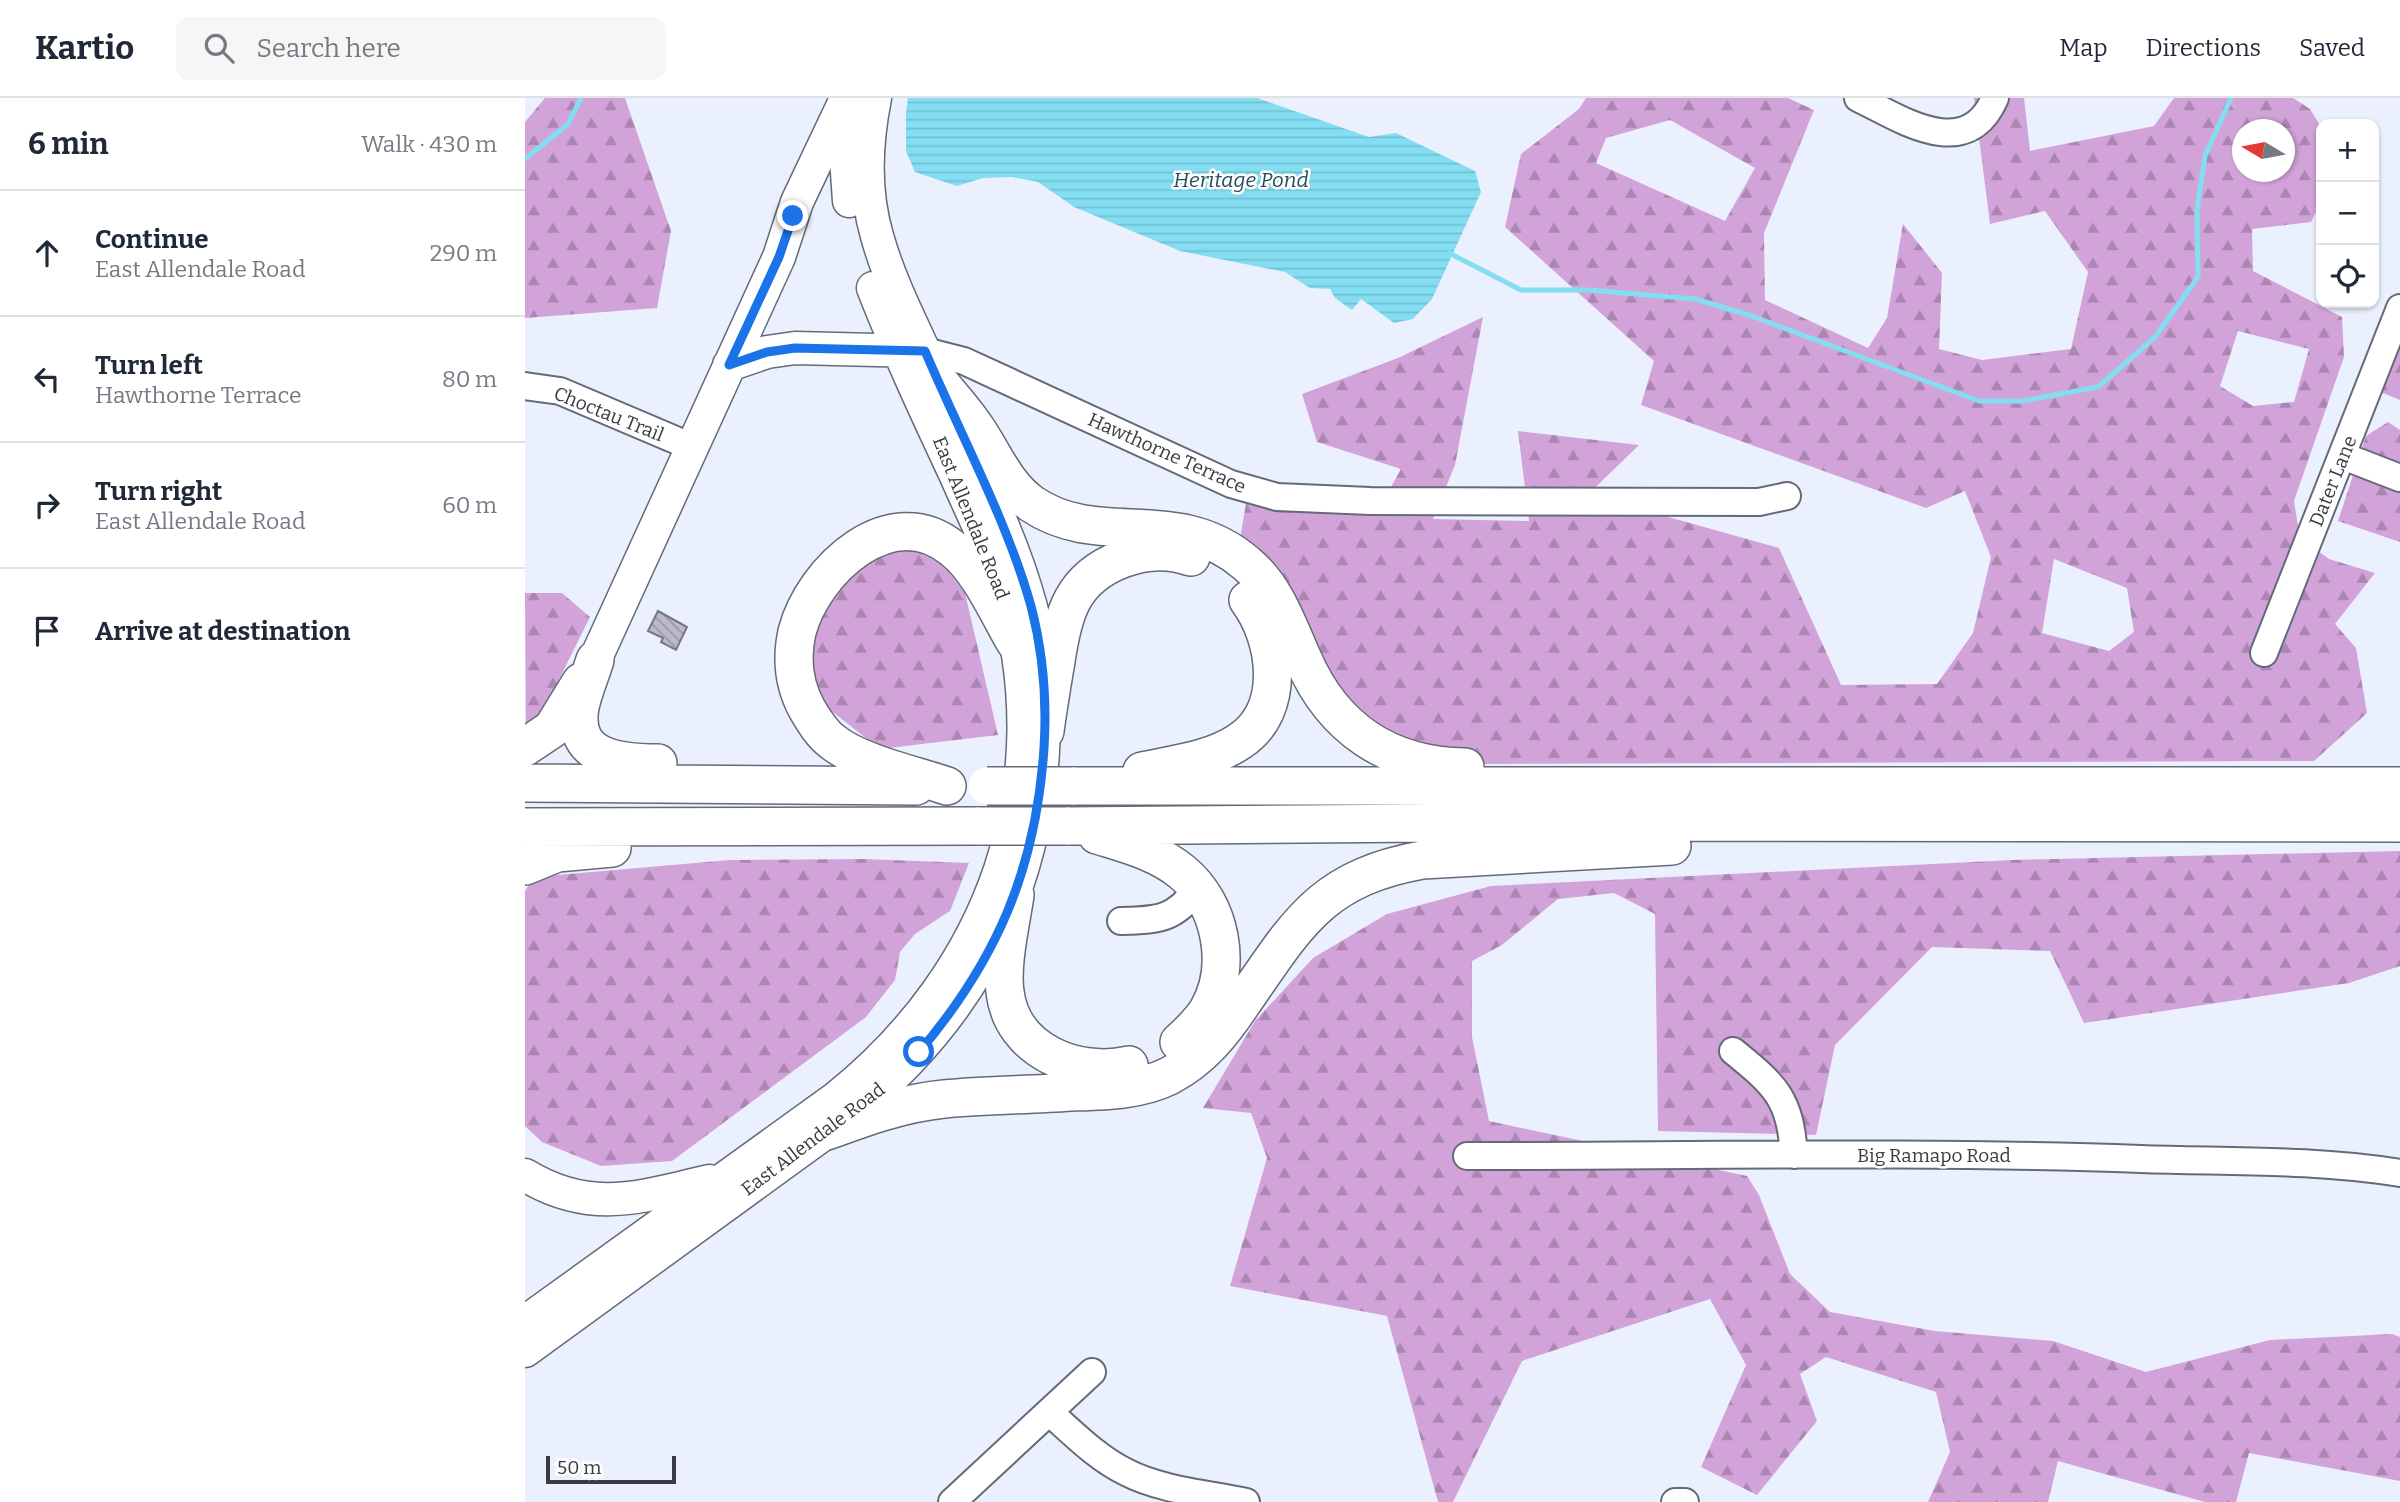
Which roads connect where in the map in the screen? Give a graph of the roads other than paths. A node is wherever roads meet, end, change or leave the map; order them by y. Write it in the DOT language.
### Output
graph roads {
  1 [pos="846,98"];
  2 [pos="853,98"];
  3 [pos="875,98"];
  4 [pos="1858,98"];
  5 [pos="1995,98"];
  6 [pos="2400,307"];
  7 [pos="920,360"];
  8 [pos="729,365"];
  9 [pos="525,386"];
  10 [pos="692,447"];
  11 [pos="2343,456"];
  12 [pos="2400,478"];
  13 [pos="1787,496"];
  14 [pos="1015,642"];
  15 [pos="2264,653"];
  16 [pos="595,660"];
  17 [pos="1045,731"];
  18 [pos="525,747"];
  19 [pos="525,783"];
  20 [pos="817,786"];
  21 [pos="947,786"];
  22 [pos="1072,786"];
  23 [pos="2400,786"];
  24 [pos="1636,787"];
  25 [pos="1961,823"];
  26 [pos="2400,823"];
  27 [pos="856,825"];
  28 [pos="1066,826"];
  29 [pos="525,827"];
  30 [pos="525,866"];
  31 [pos="1198,889"];
  32 [pos="1015,895"];
  33 [pos="1121,921"];
  34 [pos="1733,1051"];
  35 [pos="827,1131"];
  36 [pos="1794,1155"];
  37 [pos="1467,1156"];
  38 [pos="2400,1173"];
  39 [pos="525,1175"];
  40 [pos="724,1178"];
  41 [pos="525,1322"];
  42 [pos="525,1351"];
  43 [pos="1092,1372"];
  44 [pos="1049,1412"];
  45 [pos="952,1502"];
  46 [pos="1246,1502"];
  47 [pos="1675,1502"];
  48 [pos="1685,1502"];
  1 -- 8 [label="main road"];
  2 -- 7 [label="main road, East Allendale Road"];
  3 -- 7 [label="main road, East Allendale Road"];
  4 -- 5 [label="street"];
  6 -- 11 [label="street, Dater Lane"];
  7 -- 8 [label="main road, Hawthorne Terrace"];
  7 -- 13 [label="street, Hawthorne Terrace"];
  7 -- 14 [label="main road, East Allendale Road"];
  7 -- 17 [label="main road, East Allendale Road"];
  7 -- 24 [label="highway"];
  8 -- 10 [label="main road"];
  9 -- 10 [label="street, Choctau Trail"];
  10 -- 16 [label="main road"];
  11 -- 12 [label="street"];
  11 -- 15 [label="street, Dater Lane"];
  14 -- 21 [label="highway"];
  14 -- 40 [label="main road, East Allendale Road"];
  16 -- 18 [label="highway"];
  16 -- 20 [label="highway"];
  17 -- 22 [label="highway"];
  17 -- 32 [label="main road, East Allendale Road"];
  19 -- 20 [label="highway"];
  20 -- 21 [label="highway"];
  21 -- 22 [label="highway, bridge"];
  22 -- 24 [label="highway"];
  23 -- 24 [label="highway"];
  25 -- 26 [label="highway"];
  25 -- 28 [label="highway"];
  25 -- 35 [label="highway"];
  27 -- 28 [label="highway, bridge"];
  27 -- 29 [label="highway"];
  27 -- 30 [label="highway"];
  28 -- 31 [label="highway"];
  31 -- 32 [label="highway"];
  31 -- 33 [label="street"];
  32 -- 35 [label="main road, East Allendale Road"];
  34 -- 36 [label="street"];
  35 -- 42 [label="main road, East Allendale Road"];
  36 -- 37 [label="street, Big Ramapo Road"];
  36 -- 38 [label="street, Big Ramapo Road"];
  39 -- 40 [label="main road"];
  40 -- 41 [label="main road, East Allendale Road"];
  43 -- 44 [label="street"];
  44 -- 45 [label="street"];
  44 -- 46 [label="street"];
  47 -- 48 [label="street"];
}
